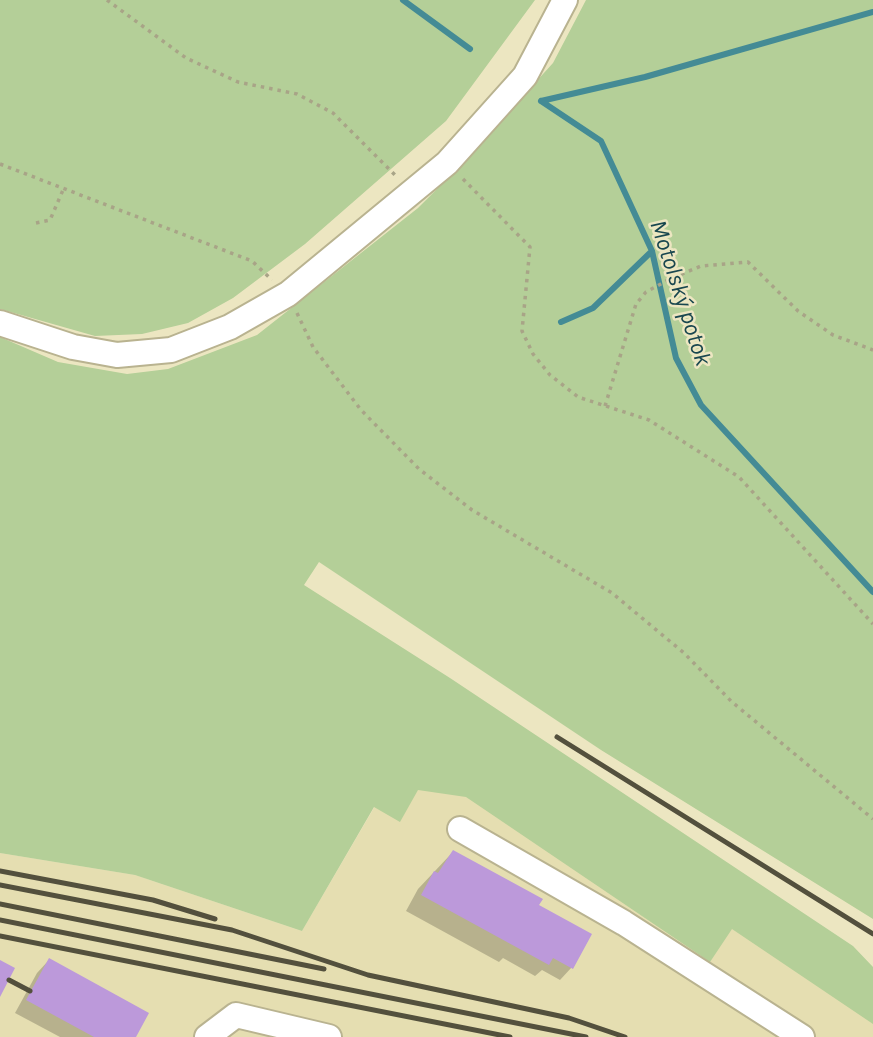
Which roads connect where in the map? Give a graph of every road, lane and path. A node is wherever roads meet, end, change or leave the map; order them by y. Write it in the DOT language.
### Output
graph roads {
  1 [pos="107,0"];
  2 [pos="565,0"];
  3 [pos="447,163"];
  4 [pos="0,164"];
  5 [pos="63,190"];
  6 [pos="412,194"];
  7 [pos="36,223"];
  8 [pos="288,294"];
  9 [pos="0,324"];
  10 [pos="873,350"];
  11 [pos="604,407"];
  12 [pos="873,624"];
  13 [pos="873,819"];
  14 [pos="460,829"];
  15 [pos="207,1037"];
  16 [pos="329,1037"];
  17 [pos="802,1037"];
  1 -- 6 [label="path"];
  2 -- 3 [label="lane"];
  3 -- 6 [label="lane"];
  3 -- 11 [label="path"];
  4 -- 5 [label="path"];
  5 -- 7 [label="path"];
  5 -- 8 [label="path"];
  6 -- 8 [label="lane"];
  8 -- 9 [label="lane"];
  8 -- 13 [label="path"];
  10 -- 11 [label="path"];
  11 -- 12 [label="path"];
  14 -- 17 [label="lane"];
  15 -- 16 [label="lane"];
}
